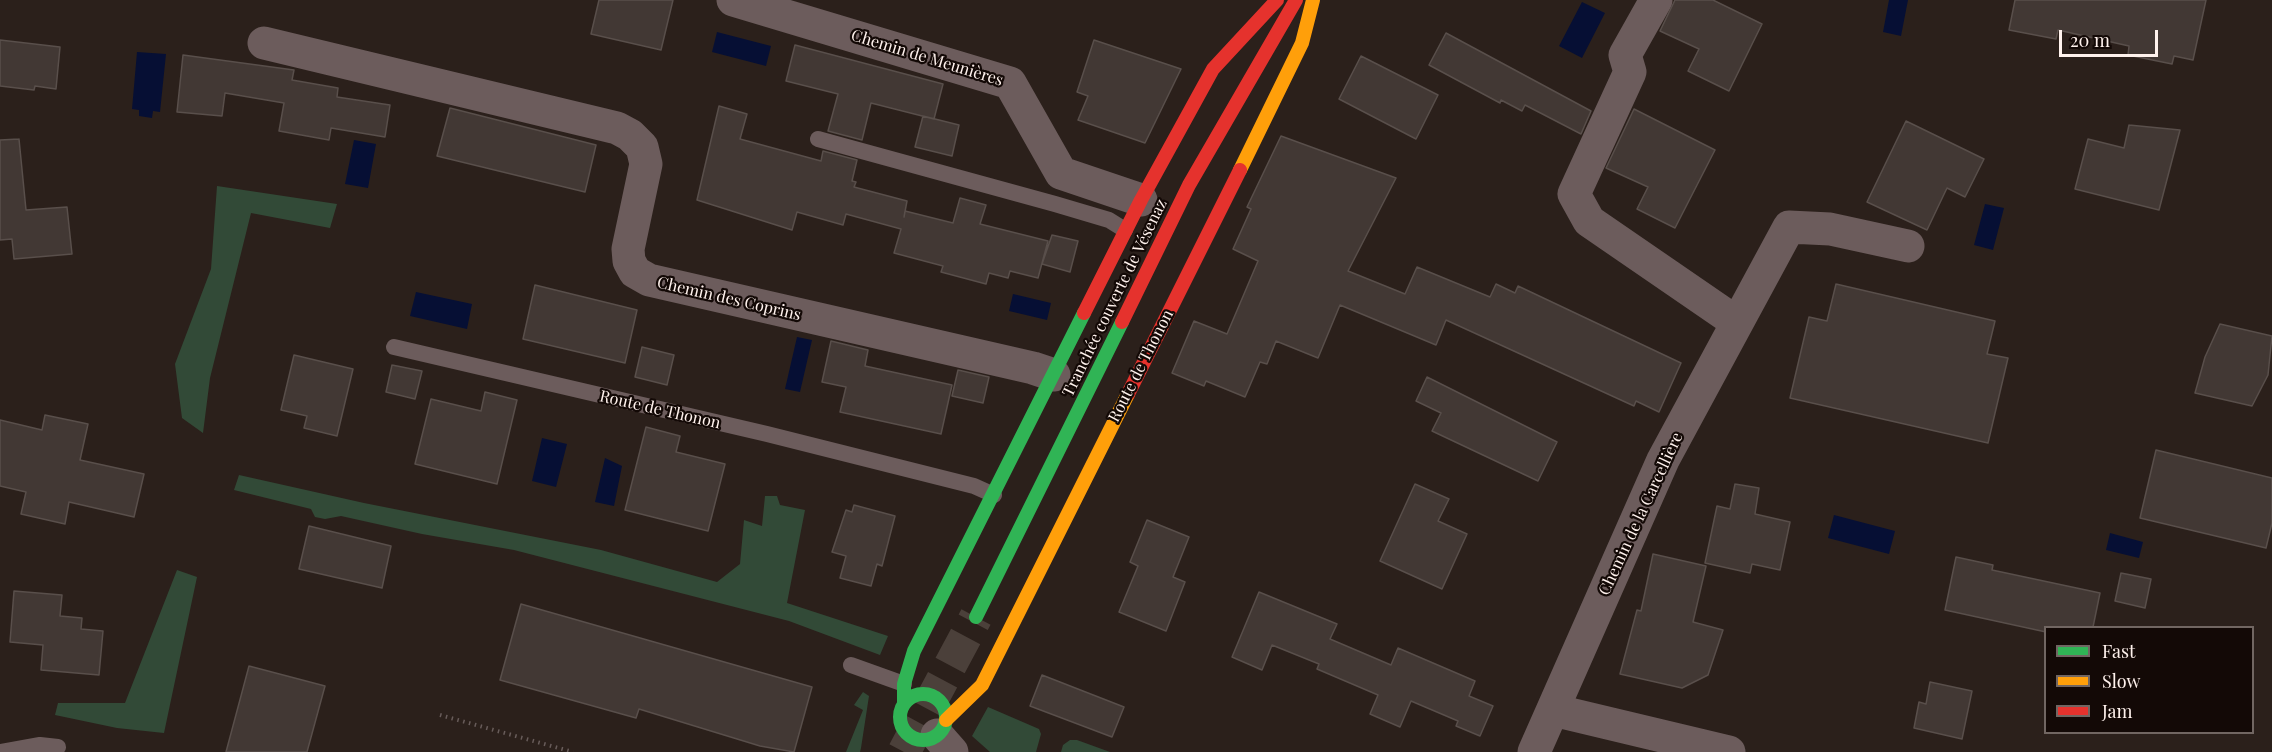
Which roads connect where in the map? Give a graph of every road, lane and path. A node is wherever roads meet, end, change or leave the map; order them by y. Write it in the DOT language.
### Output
graph roads {
  1 [pos="733,0"];
  2 [pos="1277,0"];
  3 [pos="1296,0"];
  4 [pos="1313,0"];
  5 [pos="1656,0"];
  6 [pos="264,43"];
  7 [pos="818,139"];
  8 [pos="1141,200"];
  9 [pos="1125,230"];
  10 [pos="1908,246"];
  11 [pos="1736,322"];
  12 [pos="394,347"];
  13 [pos="1054,375"];
  14 [pos="994,495"];
  15 [pos="976,617"];
  16 [pos="851,665"];
  17 [pos="904,684"];
  18 [pos="904,703"];
  19 [pos="1553,710"];
  20 [pos="440,715"];
  21 [pos="937,736"];
  22 [pos="58,747"];
  23 [pos="0,752"];
  24 [pos="573,752"];
  25 [pos="909,752"];
  26 [pos="1534,752"];
  27 [pos="1729,752"];
  1 -- 8 [label="street, Chemin de Meunières"];
  2 -- 8 [label="street"];
  3 -- 15 [label="street, Tranchée couverte de Vésenaz"];
  4 -- 21 [label="street, Route de Thonon"];
  5 -- 11 [label="street"];
  6 -- 13 [label="street, Chemin des Coprins"];
  7 -- 9 [label="lane"];
  8 -- 9 [label="street"];
  9 -- 13 [label="street"];
  10 -- 11 [label="street, Chemin de la Carcellière"];
  11 -- 19 [label="street, Chemin de la Carcellière"];
  12 -- 14 [label="lane, Route de Thonon"];
  13 -- 14 [label="street"];
  14 -- 17 [label="street"];
  16 -- 17 [label="lane"];
  17 -- 18 [label="street"];
  18 -- 21 [label="street"];
  18 -- 21 [label="street"];
  19 -- 26 [label="street, Chemin de la Carcellière"];
  19 -- 27 [label="street"];
  20 -- 24 [label="path"];
  21 -- 25 [label="street, Route de Thonon"];
  22 -- 23 [label="lane"];
}
